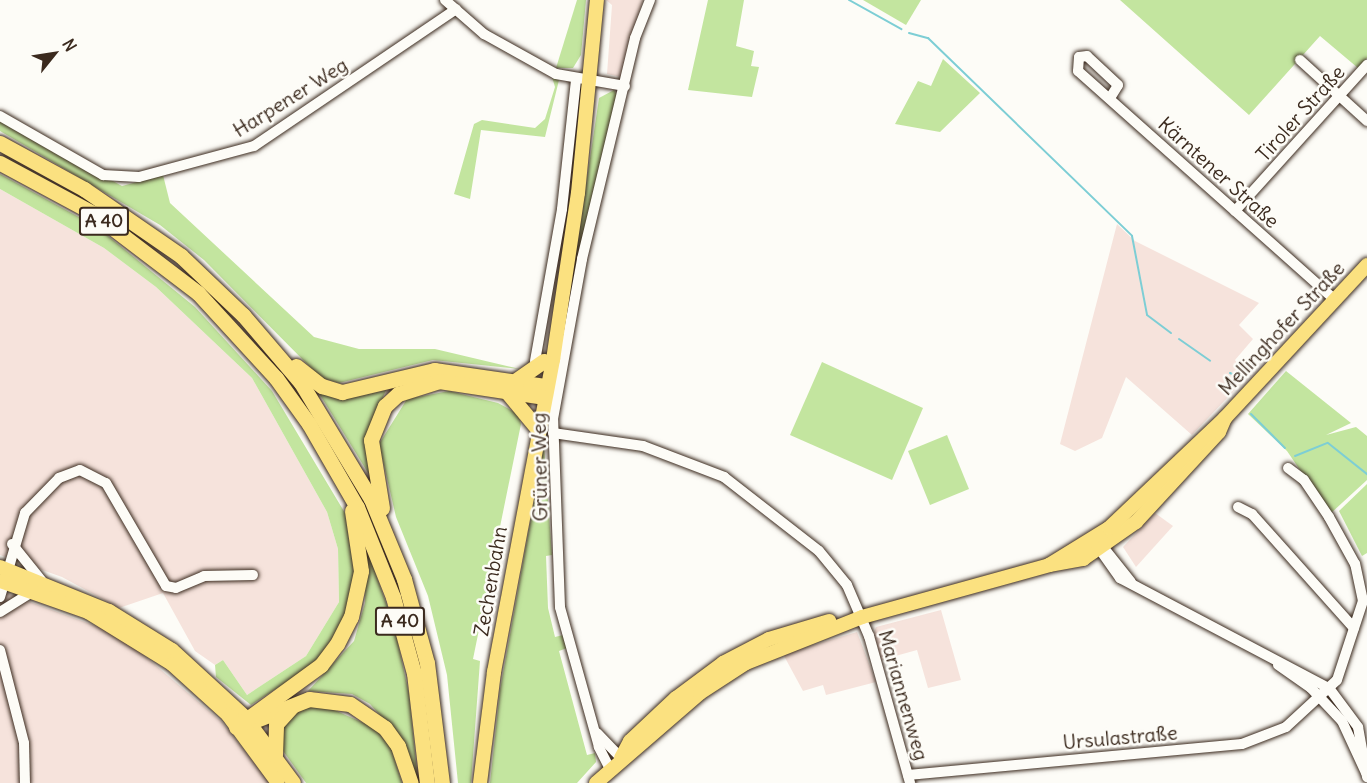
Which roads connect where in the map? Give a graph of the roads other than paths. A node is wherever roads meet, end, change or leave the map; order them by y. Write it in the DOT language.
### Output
graph roads {
  1 [pos="445,0"];
  2 [pos="597,0"];
  3 [pos="650,0"];
  4 [pos="456,9"];
  5 [pos="1300,60"];
  6 [pos="1367,65"];
  7 [pos="583,81"];
  8 [pos="625,86"];
  9 [pos="1340,96"];
  10 [pos="1110,98"];
  11 [pos="0,117"];
  12 [pos="1367,121"];
  13 [pos="579,123"];
  14 [pos="0,143"];
  15 [pos="0,164"];
  16 [pos="1235,211"];
  17 [pos="1367,265"];
  18 [pos="1335,300"];
  19 [pos="557,319"];
  20 [pos="261,334"];
  21 [pos="539,361"];
  22 [pos="511,386"];
  23 [pos="544,391"];
  24 [pos="537,428"];
  25 [pos="553,433"];
  26 [pos="1288,468"];
  27 [pos="338,469"];
  28 [pos="1238,507"];
  29 [pos="390,540"];
  30 [pos="12,544"];
  31 [pos="1099,545"];
  32 [pos="3,575"];
  33 [pos="252,575"];
  34 [pos="38,586"];
  35 [pos="0,597"];
  36 [pos="0,612"];
  37 [pos="862,617"];
  38 [pos="1354,628"];
  39 [pos="0,650"];
  40 [pos="1264,656"];
  41 [pos="1329,688"];
  42 [pos="1320,696"];
  43 [pos="299,701"];
  44 [pos="244,722"];
  45 [pos="1358,728"];
  46 [pos="594,730"];
  47 [pos="275,755"];
  48 [pos="621,759"];
  49 [pos="610,768"];
  50 [pos="1367,777"];
  51 [pos="909,779"];
  52 [pos="25,783"];
  53 [pos="278,783"];
  54 [pos="294,783"];
  55 [pos="411,783"];
  56 [pos="427,783"];
  57 [pos="442,783"];
  58 [pos="480,783"];
  59 [pos="596,783"];
  1 -- 4 [label="street"];
  2 -- 7 [label="main road"];
  3 -- 8 [label="street, Grüner Weg"];
  4 -- 7 [label="street"];
  4 -- 11 [label="street, Harpener Weg"];
  5 -- 9 [label="street"];
  6 -- 9 [label="street, Tiroler Straße"];
  7 -- 8 [label="street"];
  7 -- 13 [label="main road"];
  8 -- 25 [label="street, Grüner Weg"];
  9 -- 12 [label="street"];
  9 -- 16 [label="street, Tiroler Straße"];
  10 -- 10 [label="street, Kärntener Straße"];
  10 -- 16 [label="street, Kärntener Straße"];
  13 -- 19 [label="main road, Zechenbahn"];
  13 -- 21 [label="street, Zechenbahn"];
  14 -- 20 [label="highway, A 40"];
  15 -- 27 [label="highway, A 40"];
  16 -- 18 [label="street, Kärntener Straße"];
  17 -- 18 [label="main road, Mellinghofer Straße"];
  18 -- 31 [label="main road, Mellinghofer Straße"];
  19 -- 21 [label="main road, Zechenbahn"];
  19 -- 23 [label="main road, Zechenbahn"];
  20 -- 22 [label="highway"];
  20 -- 29 [label="highway, A 40"];
  21 -- 22 [label="highway"];
  21 -- 23 [label="main road, Zechenbahn"];
  22 -- 23 [label="highway"];
  22 -- 24 [label="highway"];
  22 -- 29 [label="highway"];
  23 -- 24 [label="main road, Zechenbahn"];
  24 -- 58 [label="main road, Zechenbahn"];
  25 -- 37 [label="street, Mariannenweg"];
  25 -- 46 [label="street, Grüner Weg"];
  26 -- 38 [label="street, Ursulastraße"];
  27 -- 44 [label="highway"];
  27 -- 56 [label="highway, A 40"];
  28 -- 38 [label="street"];
  29 -- 57 [label="highway, A 40"];
  30 -- 32 [label="street"];
  30 -- 33 [label="street"];
  30 -- 34 [label="street"];
  31 -- 37 [label="main road, Mellinghofer Straße"];
  31 -- 40 [label="street"];
  32 -- 34 [label="main road"];
  32 -- 35 [label="street"];
  34 -- 36 [label="street"];
  34 -- 44 [label="main road"];
  37 -- 48 [label="main road, Mellinghofer Straße"];
  37 -- 51 [label="street, Mariannenweg"];
  38 -- 41 [label="street, Ursulastraße"];
  39 -- 52 [label="street"];
  40 -- 41 [label="street"];
  40 -- 42 [label="street"];
  41 -- 42 [label="street, Ursulastraße"];
  41 -- 45 [label="street"];
  42 -- 45 [label="street"];
  42 -- 51 [label="street, Ursulastraße"];
  43 -- 44 [label="highway"];
  43 -- 47 [label="highway"];
  43 -- 55 [label="highway"];
  44 -- 47 [label="main road"];
  44 -- 53 [label="main road"];
  45 -- 50 [label="street"];
  46 -- 48 [label="street, Grüner Weg"];
  46 -- 49 [label="street, Grüner Weg"];
  47 -- 54 [label="main road"];
  48 -- 49 [label="main road, Mellinghofer Straße"];
  49 -- 59 [label="main road, Mellinghofer Straße"];
}
